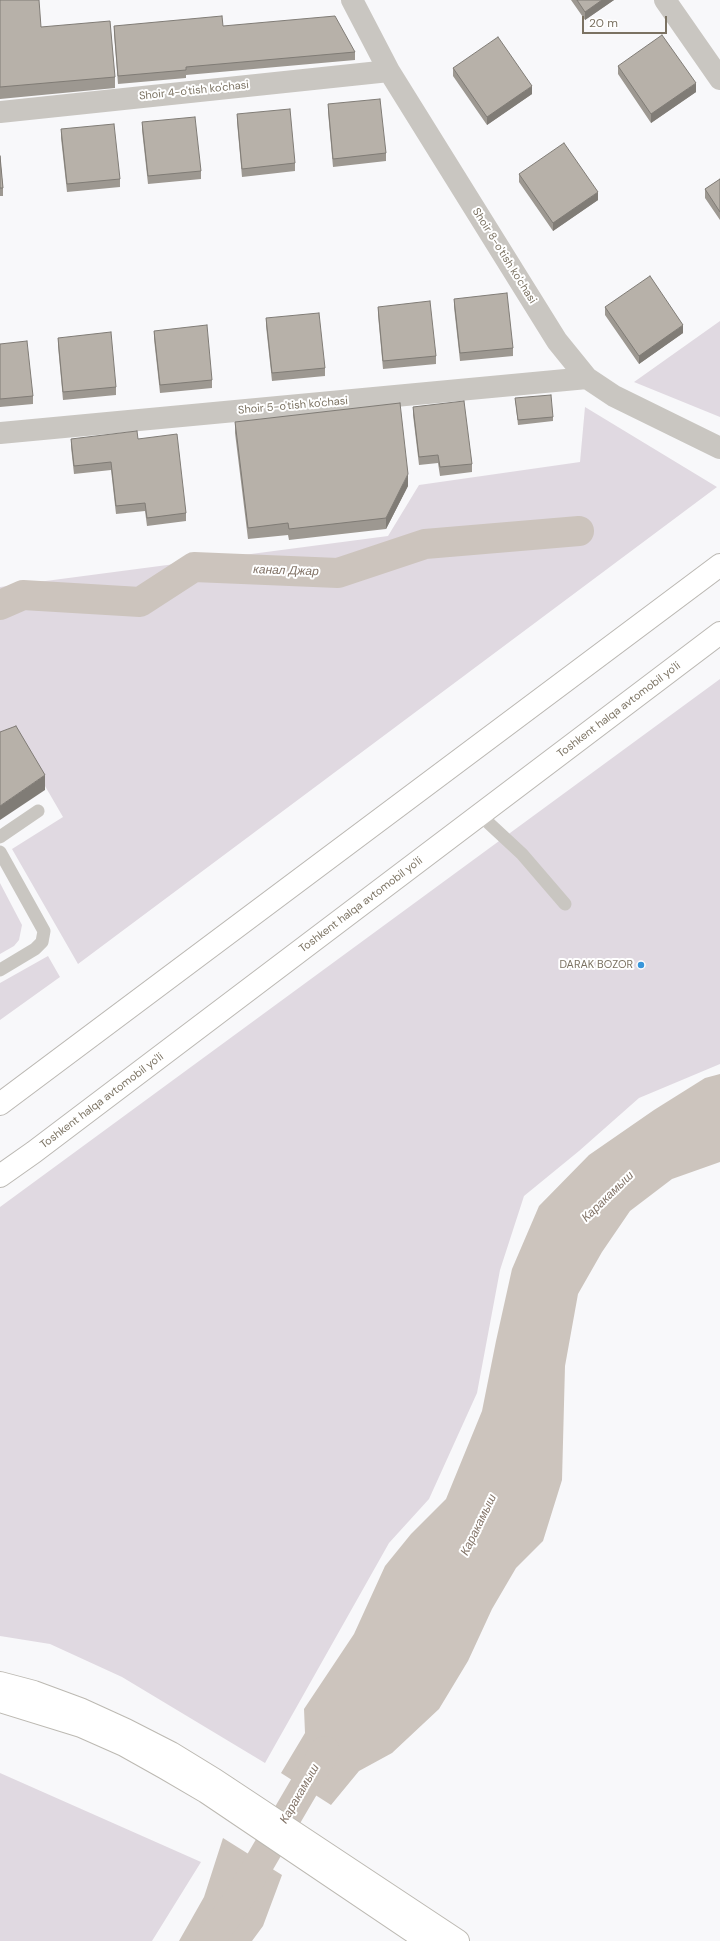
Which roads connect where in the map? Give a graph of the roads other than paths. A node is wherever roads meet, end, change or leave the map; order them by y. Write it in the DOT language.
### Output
graph roads {
  1 [pos="352,0"];
  2 [pos="665,0"];
  3 [pos="389,71"];
  4 [pos="720,79"];
  5 [pos="0,112"];
  6 [pos="587,378"];
  7 [pos="0,433"];
  8 [pos="720,448"];
  9 [pos="720,565"];
  10 [pos="720,633"];
  11 [pos="38,811"];
  12 [pos="480,815"];
  13 [pos="0,837"];
  14 [pos="0,852"];
  15 [pos="565,904"];
  16 [pos="0,970"];
  17 [pos="0,1104"];
  18 [pos="0,1176"];
  19 [pos="0,1683"];
  20 [pos="0,1701"];
  21 [pos="211,1786"];
  22 [pos="371,1892"];
  23 [pos="427,1941"];
  24 [pos="458,1941"];
  1 -- 3 [label="street, Shoir 8-o'tish ko'chasi"];
  2 -- 4 [label="street"];
  3 -- 5 [label="street, Shoir 4-o'tish ko'chasi"];
  3 -- 6 [label="street, Shoir 8-o'tish ko'chasi"];
  6 -- 7 [label="street, Shoir 5-o'tish ko'chasi"];
  6 -- 8 [label="street, Shoir 8-o'tish ko'chasi"];
  9 -- 17 [label="main road"];
  10 -- 12 [label="main road, Toshkent halqa avtomobil yo'li"];
  11 -- 13 [label="lane"];
  12 -- 15 [label="lane"];
  12 -- 18 [label="main road, Toshkent halqa avtomobil yo'li"];
  14 -- 16 [label="lane"];
  19 -- 21 [label="main road"];
  20 -- 21 [label="main road"];
  21 -- 22 [label="main road"];
  22 -- 23 [label="main road"];
  22 -- 24 [label="main road"];
}
